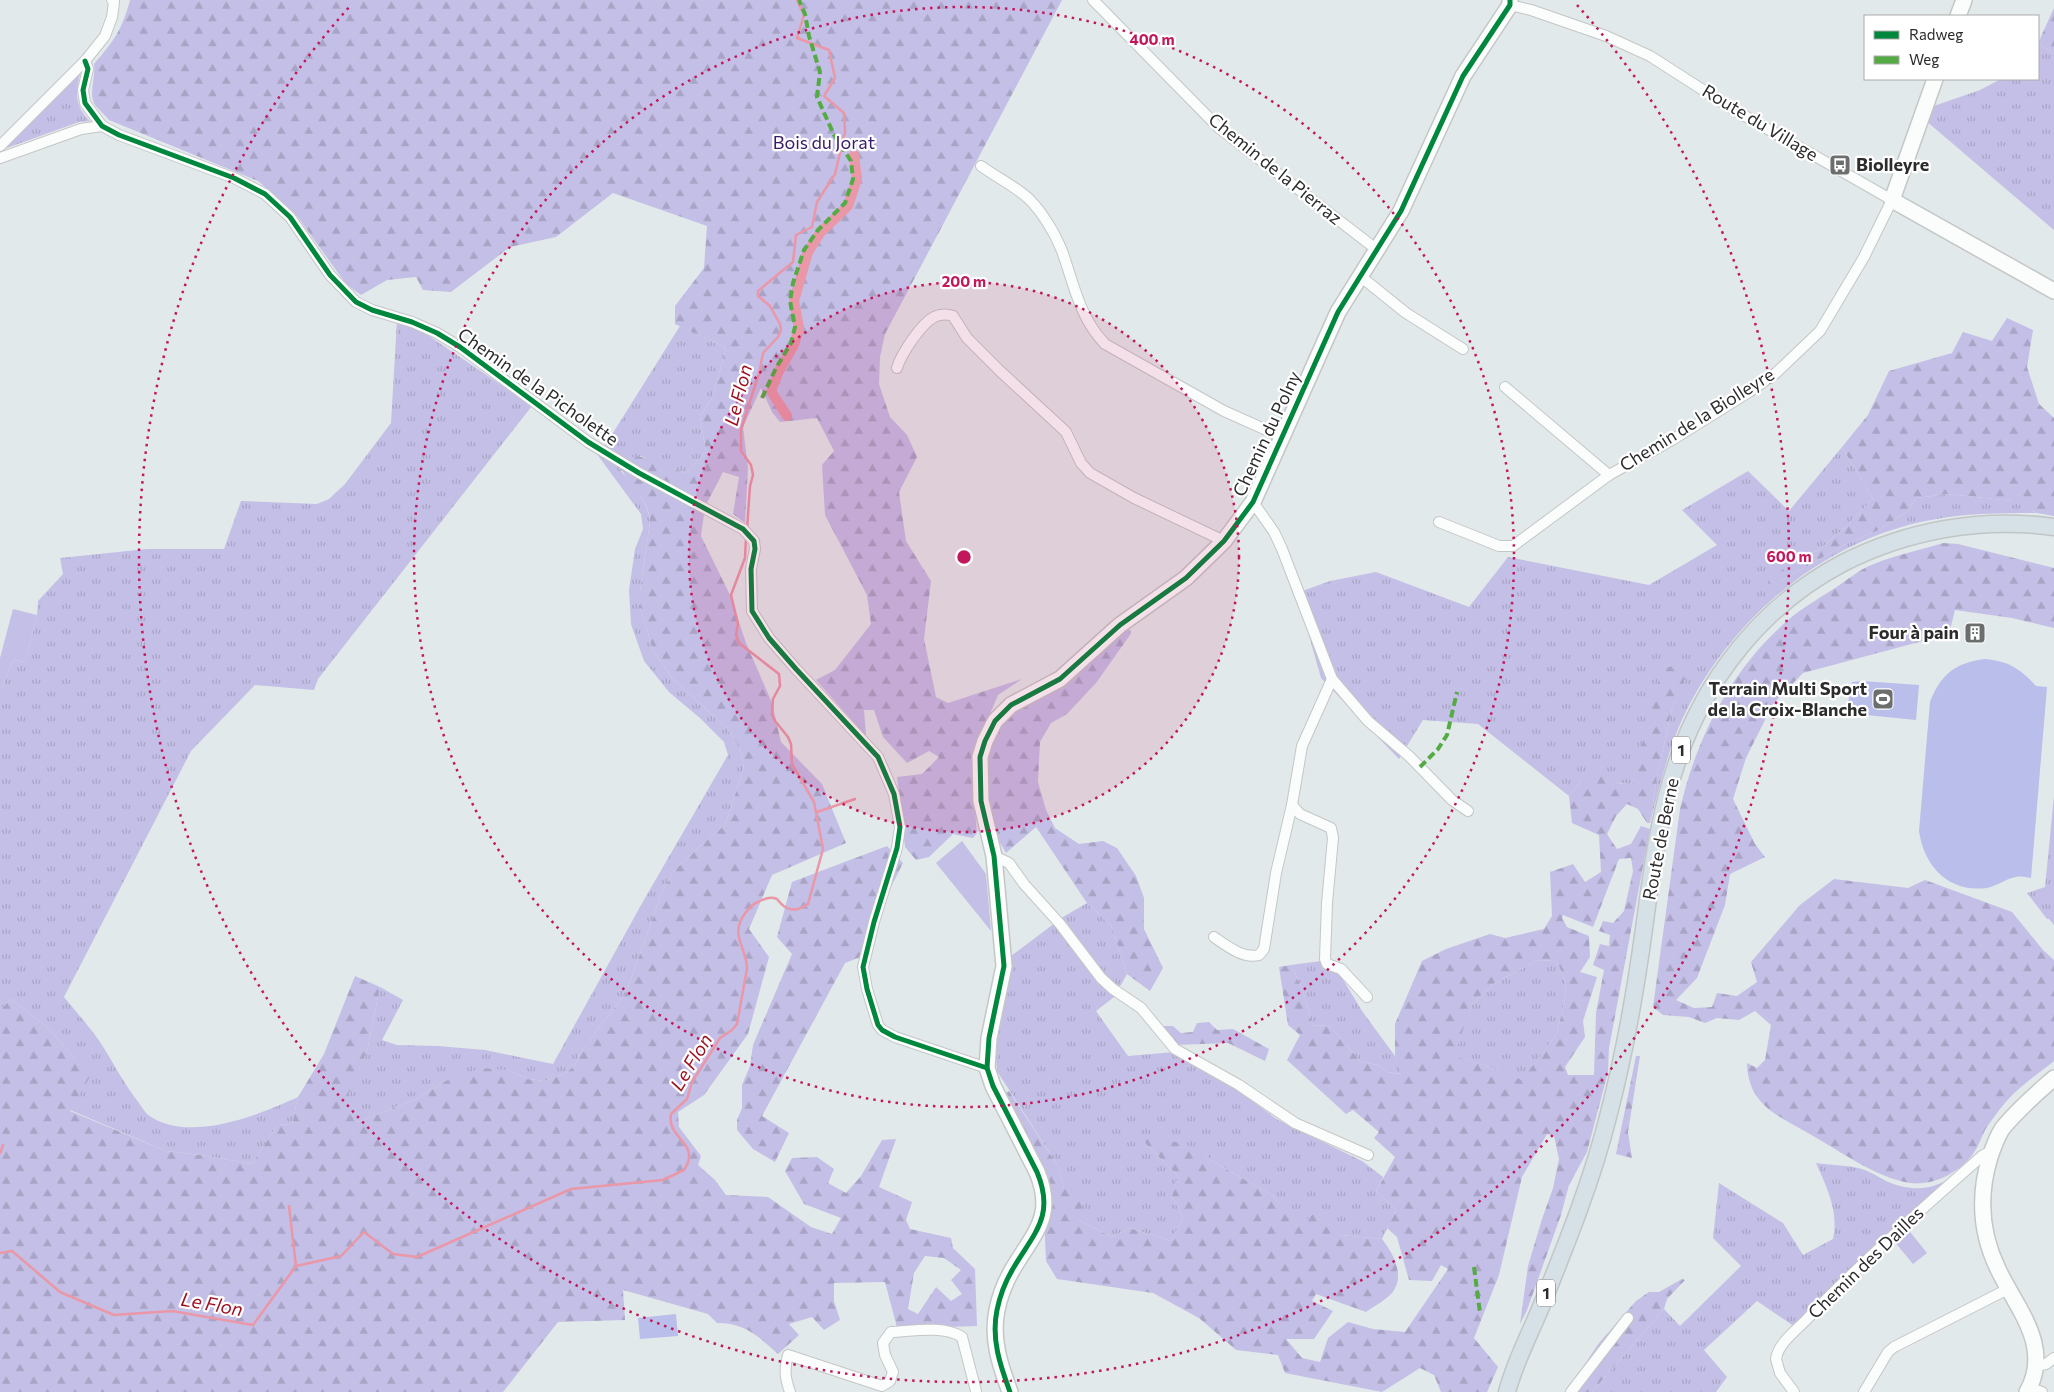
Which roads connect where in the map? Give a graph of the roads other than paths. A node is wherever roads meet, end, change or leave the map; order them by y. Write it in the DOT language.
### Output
graph roads {
  1 [pos="1092,0"];
  2 [pos="1964,0"];
  3 [pos="113,1"];
  4 [pos="1510,3"];
  5 [pos="1958,15"];
  6 [pos="85,61"];
  7 [pos="1935,80"];
  8 [pos="102,126"];
  9 [pos="0,146"];
  10 [pos="0,158"];
  11 [pos="981,166"];
  12 [pos="1892,200"];
  13 [pos="1376,249"];
  14 [pos="1360,276"];
  15 [pos="2054,291"];
  16 [pos="1463,349"];
  17 [pos="897,368"];
  18 [pos="1505,387"];
  19 [pos="1282,438"];
  20 [pos="1609,475"];
  21 [pos="1253,502"];
  22 [pos="1439,522"];
  23 [pos="2054,527"];
  24 [pos="1224,541"];
  25 [pos="1332,679"];
  26 [pos="1292,805"];
  27 [pos="1468,811"];
  28 [pos="994,856"];
  29 [pos="1214,937"];
  30 [pos="1367,997"];
  31 [pos="987,1068"];
  32 [pos="2054,1078"];
  33 [pos="1993,1150"];
  34 [pos="1368,1155"];
  35 [pos="2008,1289"];
  36 [pos="1628,1318"];
  37 [pos="2054,1358"];
  38 [pos="2036,1366"];
  39 [pos="1509,1384"];
  40 [pos="2033,1391"];
  41 [pos="790,1392"];
  42 [pos="976,1392"];
  43 [pos="1010,1392"];
  44 [pos="1501,1392"];
  45 [pos="1571,1392"];
  46 [pos="1794,1392"];
  47 [pos="1864,1392"];
  1 -- 13 [label="street, Chemin de la Pierraz"];
  2 -- 5 [label="street"];
  3 -- 6 [label="street"];
  4 -- 12 [label="street, Route du Village"];
  4 -- 13 [label="street, Chemin du Polny"];
  6 -- 8 [label="street"];
  6 -- 9 [label="street"];
  7 -- 12 [label="street"];
  8 -- 10 [label="street"];
  8 -- 31 [label="street, Chemin de la Picholette"];
  11 -- 19 [label="street"];
  12 -- 15 [label="street, Route du Village"];
  12 -- 20 [label="street, Chemin de la Biolleyre"];
  13 -- 14 [label="street, Chemin du Polny"];
  14 -- 16 [label="street"];
  14 -- 19 [label="street, Chemin du Polny"];
  17 -- 24 [label="street"];
  18 -- 20 [label="street"];
  19 -- 21 [label="street, Chemin du Polny"];
  20 -- 22 [label="street, Chemin de la Biolleyre"];
  21 -- 24 [label="street, Chemin du Polny"];
  21 -- 25 [label="street"];
  23 -- 39 [label="main road, Route de Berne / 1"];
  24 -- 28 [label="street, Chemin du Polny"];
  25 -- 26 [label="street"];
  25 -- 27 [label="street"];
  26 -- 29 [label="street"];
  26 -- 30 [label="street"];
  28 -- 31 [label="street, Chemin du Polny"];
  28 -- 34 [label="street"];
  31 -- 43 [label="street"];
  32 -- 33 [label="street"];
  33 -- 35 [label="street"];
  33 -- 46 [label="street, Chemin des Dailles"];
  35 -- 38 [label="street"];
  35 -- 47 [label="street"];
  36 -- 45 [label="street"];
  37 -- 38 [label="street"];
  38 -- 40 [label="street"];
  39 -- 44 [label="main road, Route de Berne / 1"];
  41 -- 42 [label="street"];
}
